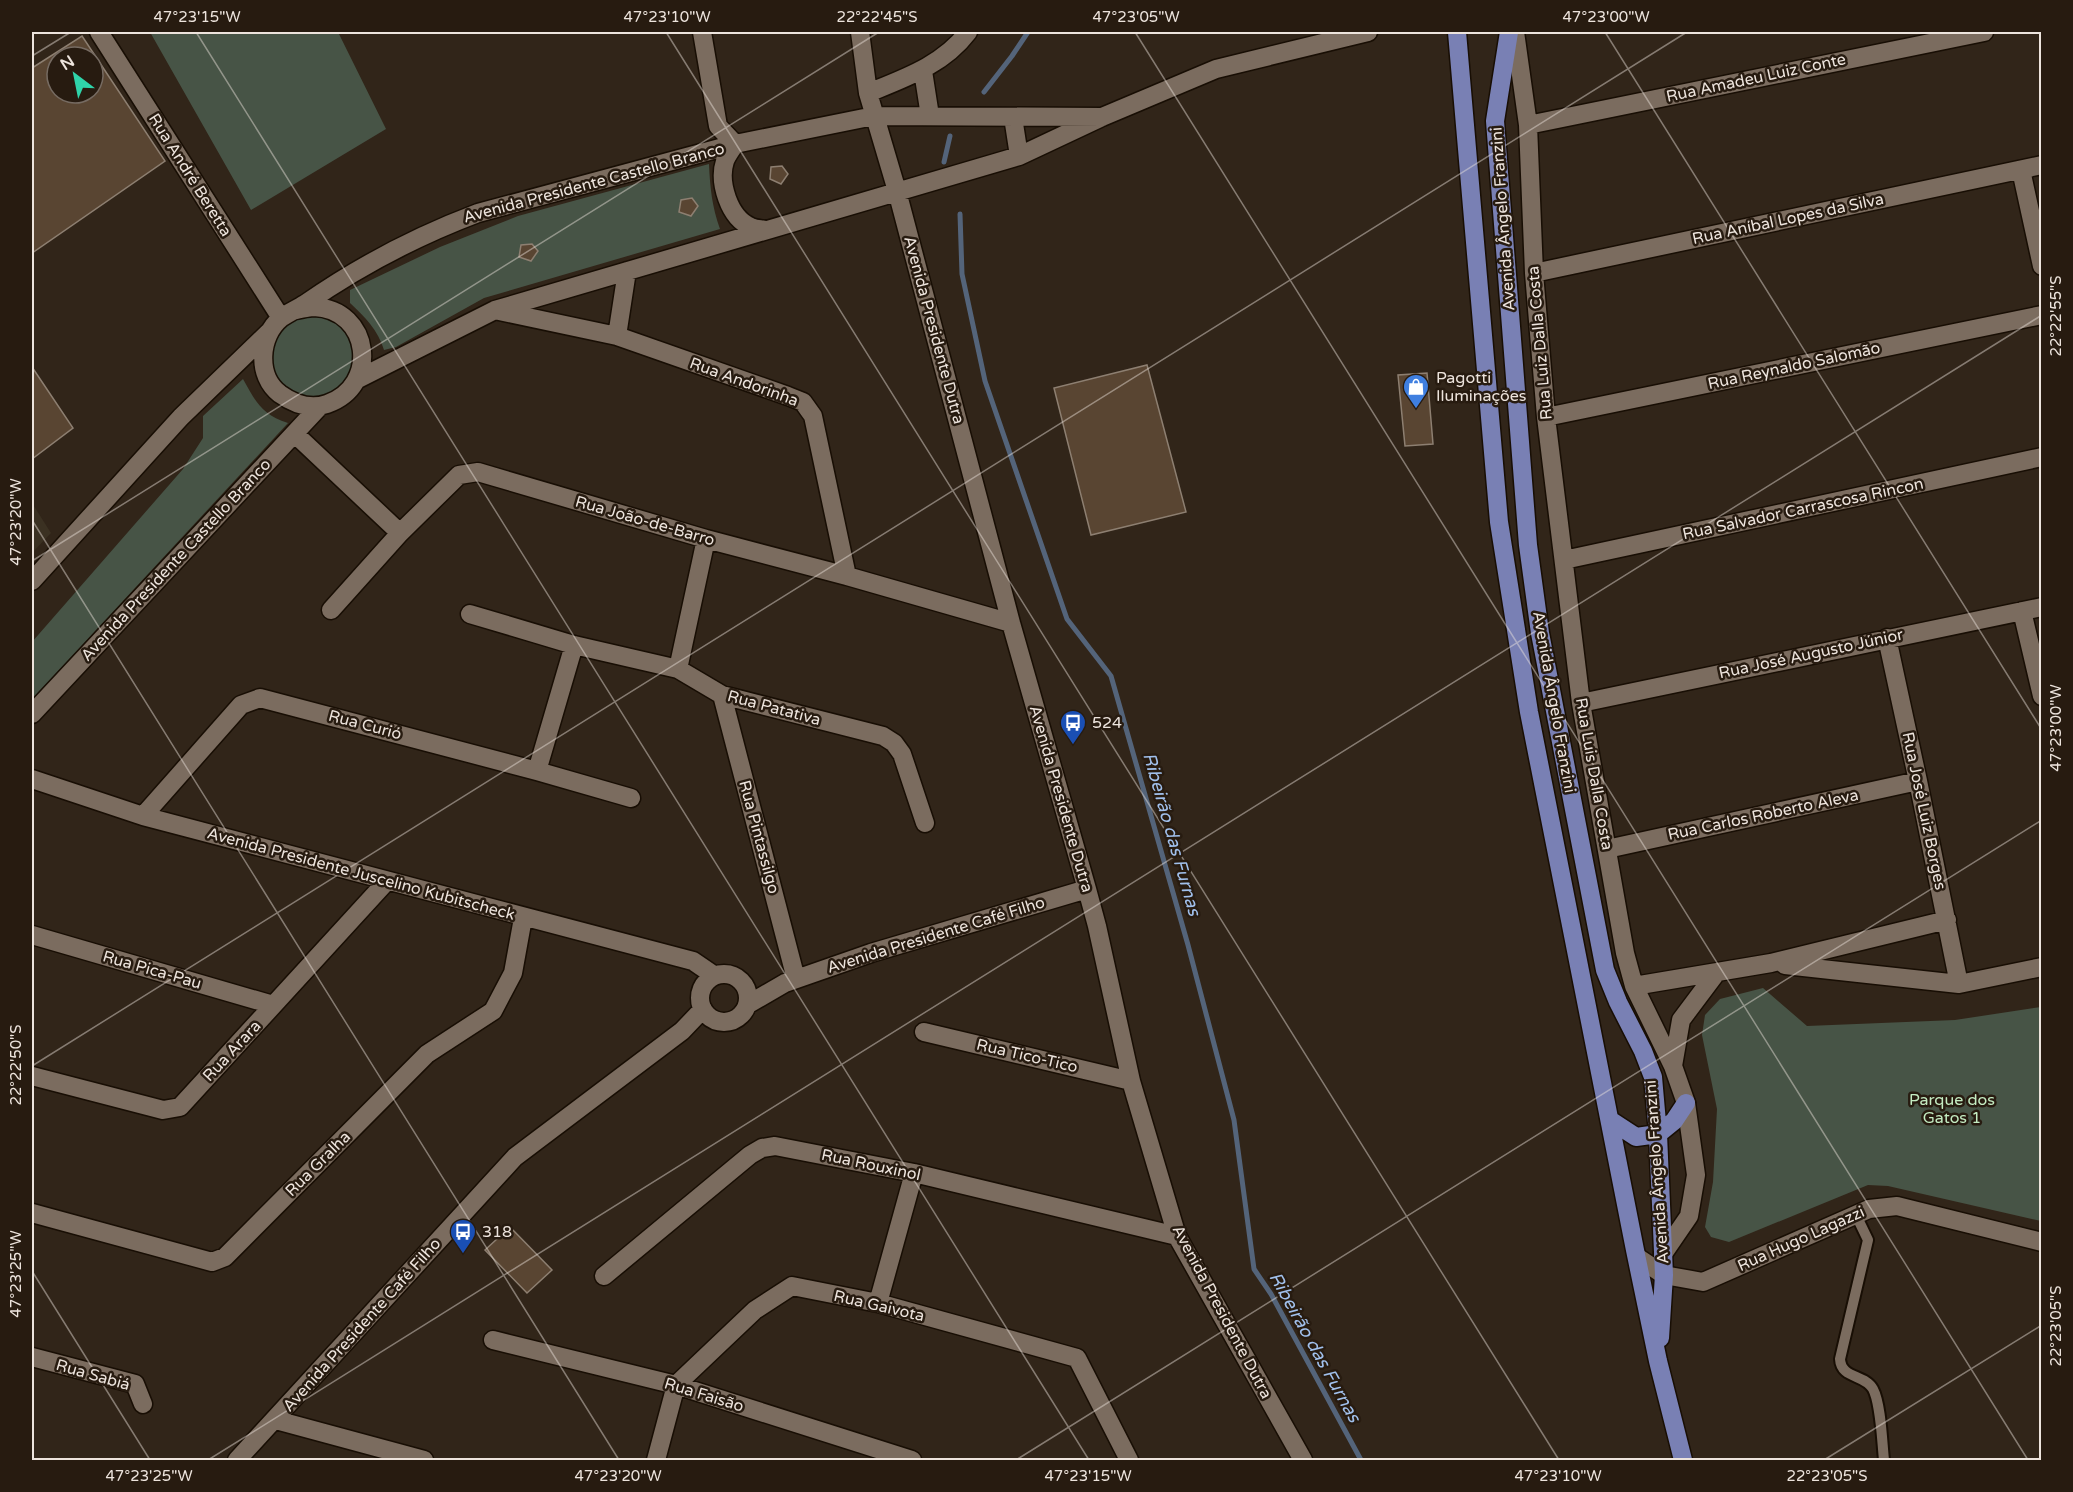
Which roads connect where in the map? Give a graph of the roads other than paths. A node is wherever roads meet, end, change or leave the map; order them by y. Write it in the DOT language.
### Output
graph roads {
  1 [pos="99,32"];
  2 [pos="702,32"];
  3 [pos="860,32"];
  4 [pos="968,32"];
  5 [pos="1368,32"];
  6 [pos="1457,32"];
  7 [pos="1509,32"];
  8 [pos="1515,32"];
  9 [pos="1984,32"];
  10 [pos="923,71"];
  11 [pos="868,93"];
  12 [pos="874,116"];
  13 [pos="930,116"];
  14 [pos="1013,117"];
  15 [pos="1102,117"];
  16 [pos="1528,125"];
  17 [pos="735,144"];
  18 [pos="1019,156"];
  19 [pos="2042,165"];
  20 [pos="2021,170"];
  21 [pos="897,191"];
  22 [pos="765,230"];
  23 [pos="2042,266"];
  24 [pos="627,271"];
  25 [pos="1534,273"];
  26 [pos="495,310"];
  27 [pos="2042,315"];
  28 [pos="283,320"];
  29 [pos="617,336"];
  30 [pos="358,379"];
  31 [pos="320,406"];
  32 [pos="1546,417"];
  33 [pos="295,434"];
  34 [pos="2042,457"];
  35 [pos="400,533"];
  36 [pos="706,539"];
  37 [pos="1564,560"];
  38 [pos="847,576"];
  39 [pos="32,580"];
  40 [pos="2042,607"];
  41 [pos="331,609"];
  42 [pos="2022,611"];
  43 [pos="470,614"];
  44 [pos="1011,623"];
  45 [pos="1887,638"];
  46 [pos="574,645"];
  47 [pos="678,669"];
  48 [pos="722,695"];
  49 [pos="2042,696"];
  50 [pos="1581,703"];
  51 [pos="32,714"];
  52 [pos="537,771"];
  53 [pos="32,779"];
  54 [pos="1918,781"];
  55 [pos="631,798"];
  56 [pos="143,816"];
  57 [pos="925,823"];
  58 [pos="1607,849"];
  59 [pos="387,881"];
  60 [pos="1087,889"];
  61 [pos="523,918"];
  62 [pos="1947,920"];
  63 [pos="32,935"];
  64 [pos="693,961"];
  65 [pos="1771,963"];
  66 [pos="2042,967"];
  67 [pos="1718,972"];
  68 [pos="715,976"];
  69 [pos="738,979"];
  70 [pos="790,981"];
  71 [pos="1959,984"];
  72 [pos="1635,986"];
  73 [pos="701,1002"];
  74 [pos="273,1005"];
  75 [pos="747,1005"];
  76 [pos="730,1021"];
  77 [pos="682,1031"];
  78 [pos="924,1032"];
  79 [pos="1673,1066"];
  80 [pos="32,1076"];
  81 [pos="1131,1081"];
  82 [pos="1686,1102"];
  83 [pos="1610,1120"];
  84 [pos="1658,1134"];
  85 [pos="914,1173"];
  86 [pos="32,1213"];
  87 [pos="1856,1215"];
  88 [pos="1177,1236"];
  89 [pos="2042,1242"];
  90 [pos="1663,1254"];
  91 [pos="1637,1257"];
  92 [pos="1664,1275"];
  93 [pos="604,1276"];
  94 [pos="878,1303"];
  95 [pos="493,1340"];
  96 [pos="32,1357"];
  97 [pos="1658,1360"];
  98 [pos="676,1385"];
  99 [pos="143,1404"];
  100 [pos="276,1419"];
  101 [pos="237,1461"];
  102 [pos="424,1461"];
  103 [pos="656,1461"];
  104 [pos="912,1461"];
  105 [pos="1129,1461"];
  106 [pos="1303,1461"];
  107 [pos="1683,1461"];
  108 [pos="1884,1461"];
  1 -- 28 [label="street, Rua André Beretta"];
  2 -- 17 [label="street"];
  3 -- 11 [label="street, Avenida Presidente Dutra"];
  4 -- 10 [label="street"];
  5 -- 15 [label="street"];
  6 -- 83 [label="main road, Avenida Ângelo Franzini"];
  7 -- 84 [label="main road, Avenida Ângelo Franzini"];
  8 -- 16 [label="street, Rua Luiz Dalla Costa"];
  9 -- 16 [label="street, Rua Amadeu Luiz Conte"];
  10 -- 11 [label="street"];
  10 -- 13 [label="street"];
  11 -- 12 [label="street, Avenida Presidente Dutra"];
  12 -- 13 [label="street, Avenida Presidente Castello Branco"];
  12 -- 17 [label="street, Avenida Presidente Castello Branco"];
  12 -- 21 [label="street, Avenida Presidente Dutra"];
  13 -- 14 [label="street, Avenida Presidente Castello Branco"];
  14 -- 15 [label="street, Avenida Presidente Castello Branco"];
  14 -- 18 [label="street"];
  15 -- 18 [label="street"];
  16 -- 25 [label="street, Rua Luiz Dalla Costa"];
  17 -- 22 [label="street, Avenida Presidente Castello Branco"];
  17 -- 28 [label="street, Avenida Presidente Castello Branco"];
  18 -- 21 [label="street"];
  19 -- 20 [label="street, Rua Aníbal Lopes da Silva"];
  20 -- 23 [label="street"];
  20 -- 25 [label="street, Rua Aníbal Lopes da Silva"];
  21 -- 22 [label="street"];
  21 -- 44 [label="street, Avenida Presidente Dutra"];
  22 -- 24 [label="street"];
  24 -- 26 [label="street"];
  24 -- 29 [label="street"];
  25 -- 32 [label="street, Rua Luiz Dalla Costa"];
  26 -- 29 [label="street, Rua Andorinha"];
  26 -- 30 [label="street"];
  27 -- 32 [label="street, Rua Reynaldo Salomão"];
  28 -- 30 [label="street"];
  28 -- 31 [label="street"];
  28 -- 39 [label="street, Avenida Presidente Castello Branco"];
  29 -- 38 [label="street, Rua Andorinha"];
  30 -- 31 [label="street"];
  31 -- 33 [label="street, Avenida Presidente Castello Branco"];
  32 -- 37 [label="street, Rua Luiz Dalla Costa"];
  33 -- 35 [label="street"];
  33 -- 51 [label="street, Avenida Presidente Castello Branco"];
  34 -- 37 [label="street, Rua Salvador Carrascosa Rincon"];
  35 -- 36 [label="street, Rua João-de-Barro"];
  35 -- 41 [label="street, Rua João-de-Barro"];
  36 -- 38 [label="street, Rua João-de-Barro"];
  36 -- 47 [label="street"];
  37 -- 50 [label="street, Rua Luis Dalla Costa"];
  38 -- 44 [label="street, Rua João-de-Barro"];
  40 -- 42 [label="street, Rua José Augusto Júnior"];
  42 -- 45 [label="street, Rua José Augusto Júnior"];
  42 -- 49 [label="street"];
  43 -- 46 [label="street, Rua Patativa"];
  44 -- 60 [label="street, Avenida Presidente Dutra"];
  45 -- 50 [label="street, Rua José Augusto Júnior"];
  45 -- 54 [label="street, Rua José Luiz Borges"];
  46 -- 47 [label="street, Rua Patativa"];
  46 -- 52 [label="street"];
  47 -- 48 [label="street, Rua Patativa"];
  48 -- 57 [label="street, Rua Patativa"];
  48 -- 70 [label="street, Rua Pintassilgo"];
  50 -- 58 [label="street, Rua Luis Dalla Costa"];
  52 -- 55 [label="street, Rua Curió"];
  52 -- 56 [label="street, Rua Curió"];
  53 -- 56 [label="street, Avenida Presidente Juscelino Kubitscheck"];
  54 -- 58 [label="street, Rua Carlos Roberto Aleva"];
  54 -- 62 [label="street, Rua José Luiz Borges"];
  56 -- 59 [label="street, Avenida Presidente Juscelino Kubitscheck"];
  58 -- 72 [label="street, Rua Luis Dalla Costa"];
  59 -- 61 [label="street, Avenida Presidente Juscelino Kubitscheck"];
  59 -- 74 [label="street, Rua Arara"];
  60 -- 70 [label="street, Avenida Presidente Café Filho"];
  60 -- 81 [label="street, Avenida Presidente Dutra"];
  61 -- 64 [label="street, Avenida Presidente Juscelino Kubitscheck"];
  61 -- 86 [label="street, Rua Gralha"];
  62 -- 65 [label="street"];
  62 -- 71 [label="street, Rua José Luiz Borges"];
  63 -- 74 [label="street, Rua Pica-Pau"];
  64 -- 68 [label="street"];
  64 -- 73 [label="street"];
  65 -- 67 [label="street"];
  65 -- 71 [label="street"];
  66 -- 71 [label="street"];
  67 -- 72 [label="street"];
  67 -- 79 [label="street"];
  68 -- 69 [label="street"];
  68 -- 73 [label="street"];
  69 -- 70 [label="street, Avenida Presidente Café Filho"];
  69 -- 75 [label="street"];
  70 -- 75 [label="street, Avenida Presidente Café Filho"];
  72 -- 79 [label="street, Rua Luis Dalla Costa"];
  73 -- 76 [label="street"];
  73 -- 77 [label="street, Avenida Presidente Café Filho"];
  74 -- 80 [label="street, Rua Arara"];
  75 -- 76 [label="street"];
  76 -- 77 [label="street, Avenida Presidente Café Filho"];
  77 -- 100 [label="street, Avenida Presidente Café Filho"];
  78 -- 81 [label="street, Rua Tico-Tico"];
  79 -- 82 [label="street, Rua Luis Dalla Costa"];
  81 -- 88 [label="street, Avenida Presidente Dutra"];
  82 -- 84 [label="main road"];
  82 -- 90 [label="street, Rua Luis Dalla Costa"];
  83 -- 84 [label="main road"];
  83 -- 91 [label="main road, Avenida Ângelo Franzini"];
  84 -- 90 [label="main road, Avenida Ângelo Franzini"];
  85 -- 88 [label="street, Rua Rouxinol"];
  85 -- 93 [label="street, Rua Rouxinol"];
  85 -- 94 [label="street"];
  87 -- 89 [label="street, Rua Hugo Lagazzi"];
  87 -- 92 [label="street, Rua Hugo Lagazzi"];
  87 -- 108 [label="lane"];
  88 -- 106 [label="street, Avenida Presidente Dutra"];
  90 -- 92 [label="main road, Avenida Ângelo Franzini"];
  91 -- 92 [label="street, Rua Hugo Lagazzi"];
  91 -- 97 [label="main road, Avenida Ângelo Franzini"];
  92 -- 97 [label="main road, Avenida Ângelo Franzini"];
  94 -- 98 [label="street, Rua Gaivota"];
  94 -- 105 [label="street, Rua Gaivota"];
  95 -- 98 [label="street, Rua Faisão"];
  96 -- 99 [label="street, Rua Sabiá"];
  97 -- 107 [label="main road, Avenida Ângelo Franzini"];
  98 -- 103 [label="street"];
  98 -- 104 [label="street, Rua Faisão"];
  100 -- 101 [label="street, Avenida Presidente Café Filho"];
  100 -- 102 [label="street"];
}
